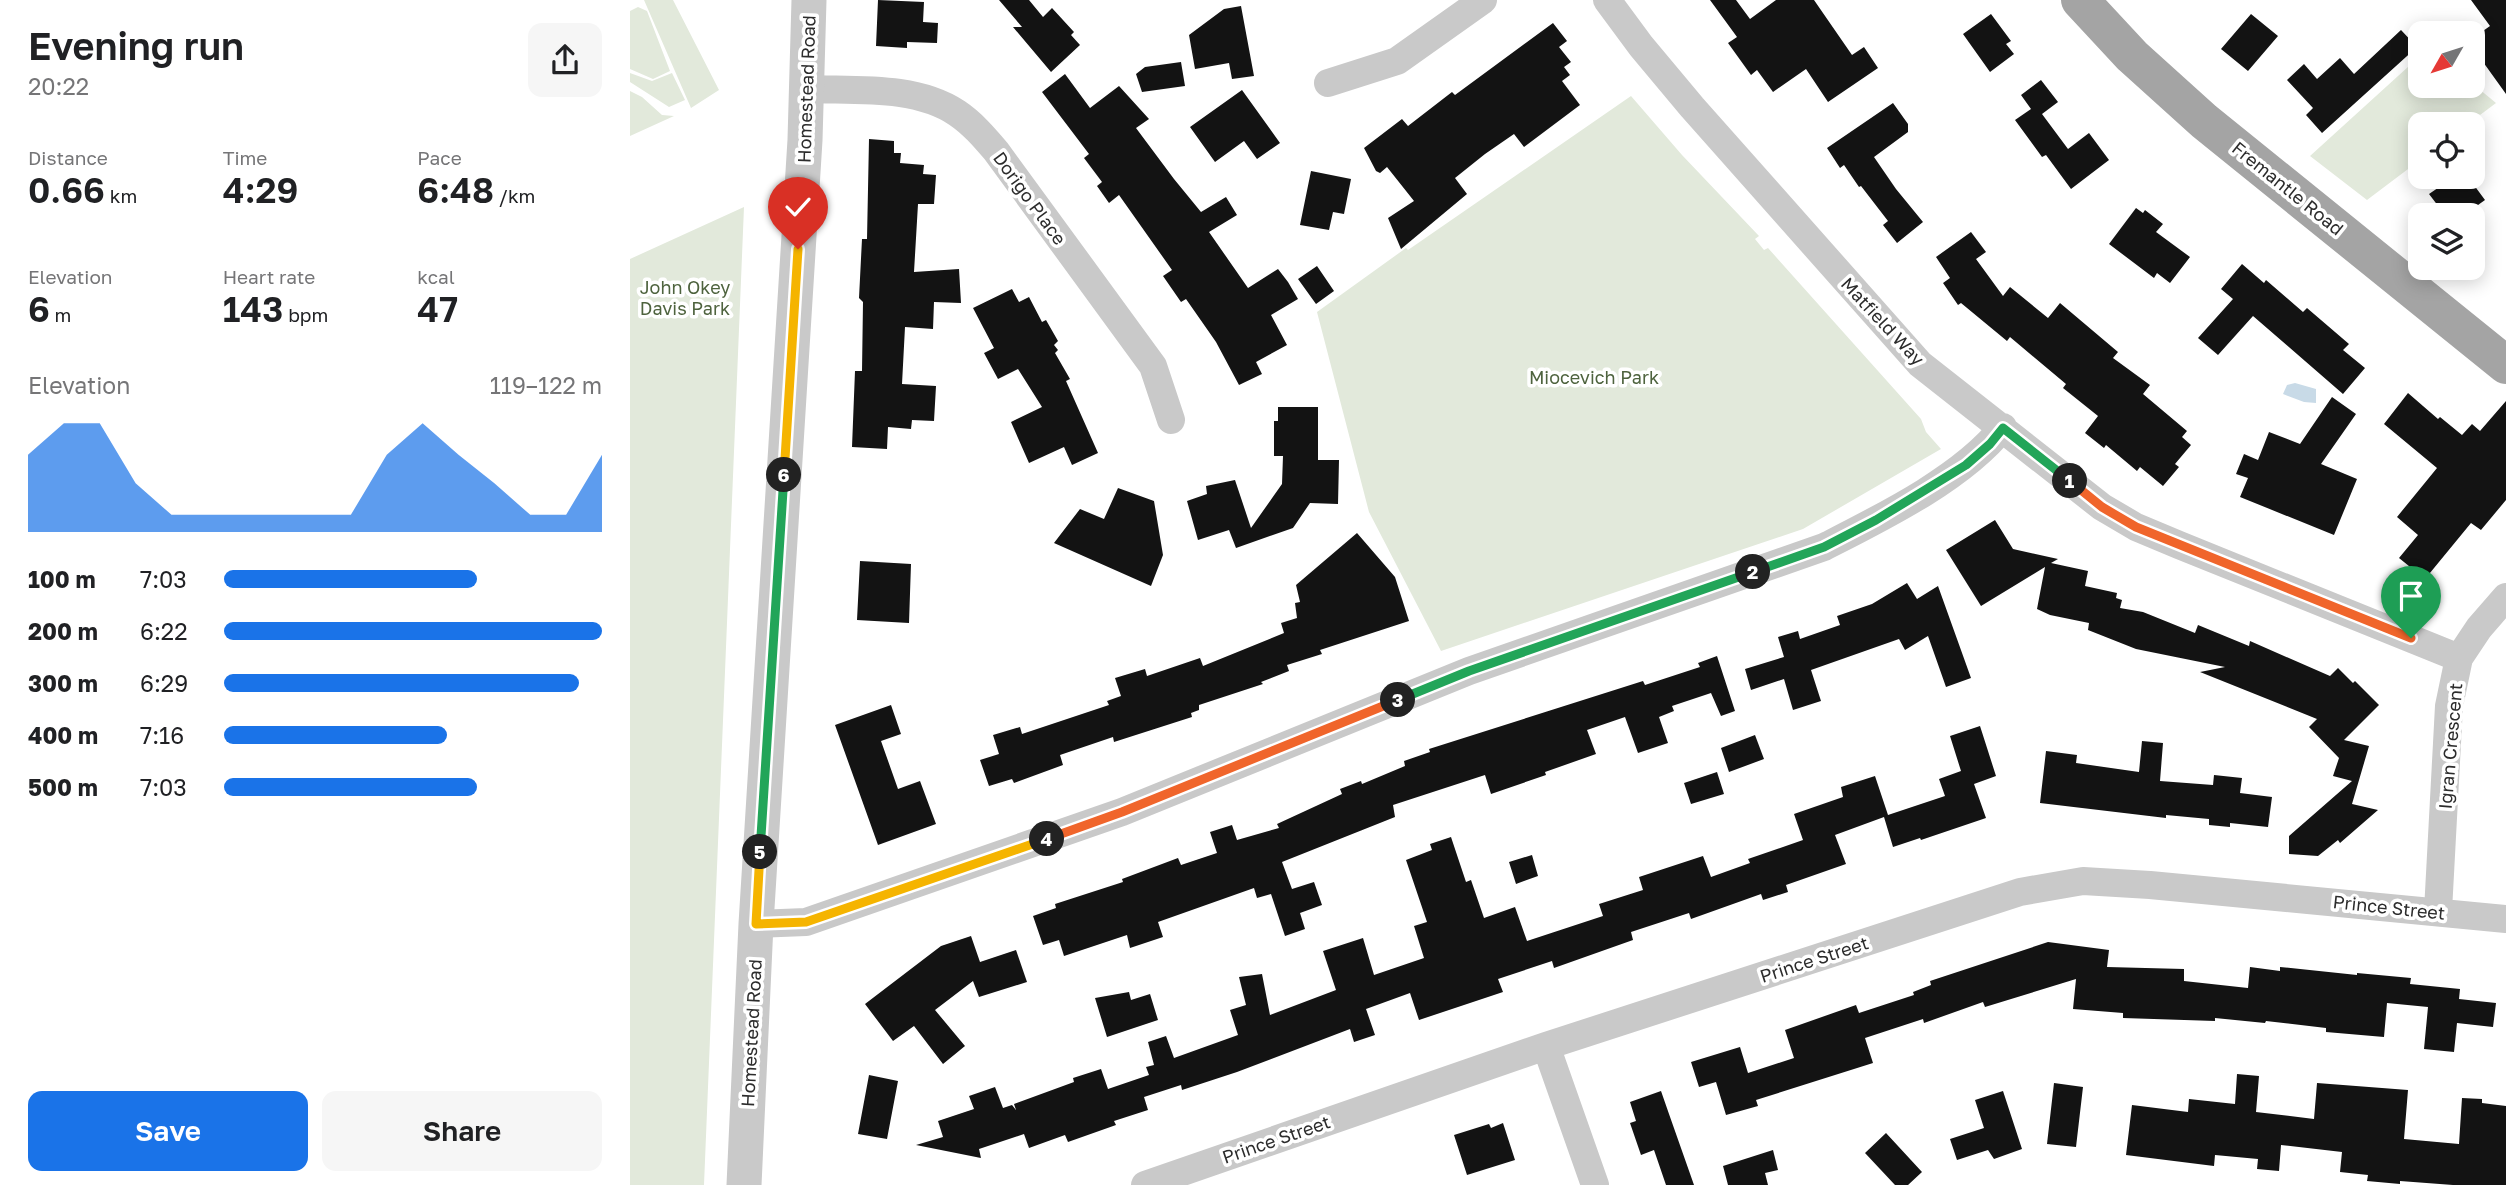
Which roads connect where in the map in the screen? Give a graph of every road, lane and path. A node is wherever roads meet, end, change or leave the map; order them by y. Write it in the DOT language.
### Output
graph roads {
  1 [pos="809,0"];
  2 [pos="1483,0"];
  3 [pos="1607,0"];
  4 [pos="2080,0"];
  5 [pos="1328,83"];
  6 [pos="807,89"];
  7 [pos="2506,365"];
  8 [pos="1171,420"];
  9 [pos="2003,428"];
  10 [pos="2506,597"];
  11 [pos="2459,658"];
  12 [pos="2438,911"];
  13 [pos="2506,919"];
  14 [pos="756,924"];
  15 [pos="1546,1046"];
  16 [pos="744,1185"];
  17 [pos="1145,1185"];
  18 [pos="1595,1185"];
  1 -- 6 [label="street, Homestead Road"];
  2 -- 5 [label="street"];
  3 -- 9 [label="street, Matfield Way"];
  4 -- 7 [label="main road, Fremantle Road"];
  6 -- 8 [label="street, Dorigo Place"];
  6 -- 14 [label="street, Homestead Road"];
  9 -- 11 [label="street, Matfield Way"];
  9 -- 14 [label="street"];
  10 -- 11 [label="street, Igran Crescent"];
  11 -- 12 [label="street, Igran Crescent"];
  12 -- 13 [label="street, Prince Street"];
  12 -- 15 [label="street, Prince Street"];
  14 -- 16 [label="street, Homestead Road"];
  15 -- 17 [label="street, Prince Street"];
  15 -- 18 [label="street"];
}
